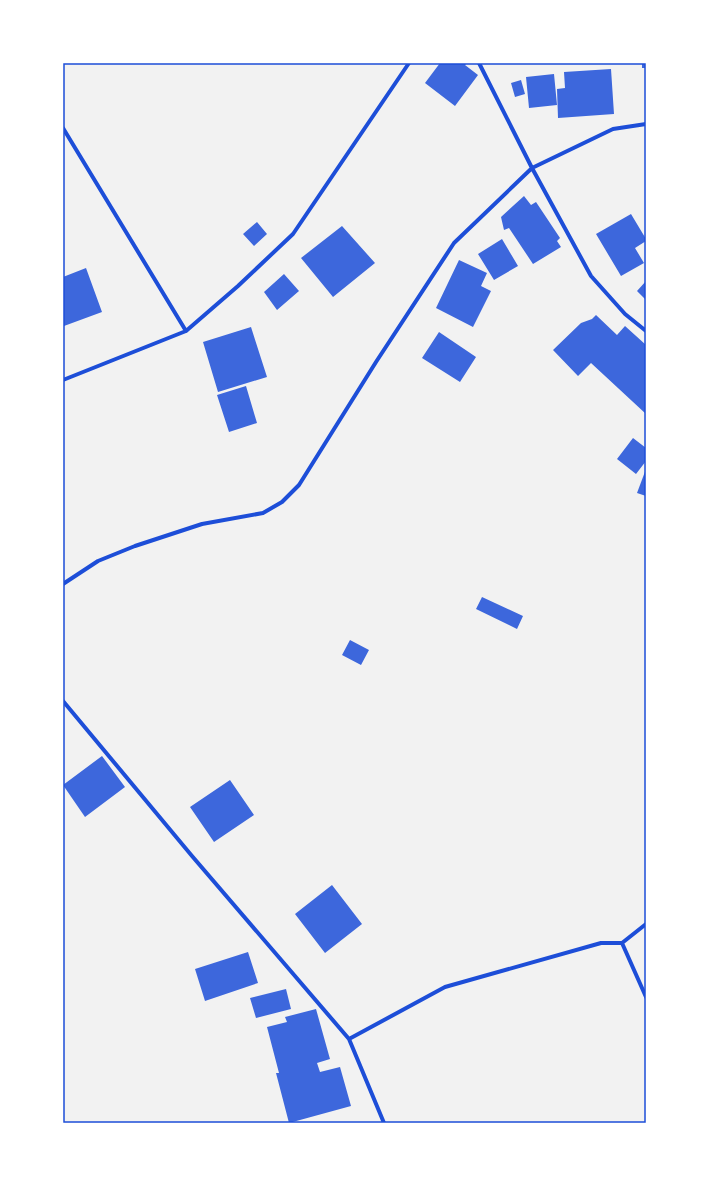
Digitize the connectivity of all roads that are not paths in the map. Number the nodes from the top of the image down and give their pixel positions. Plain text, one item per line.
1 (409, 63) edge
2 (479, 63) edge
3 (646, 124) edge
4 (63, 128) edge
5 (532, 168) junction
6 (186, 331) junction
7 (646, 331) edge
8 (63, 380) edge
9 (63, 584) edge
10 (63, 701) edge
11 (646, 924) edge
12 (622, 943) junction
13 (646, 997) edge
14 (349, 1039) junction
15 (384, 1123) edge

1 - 6 street
2 - 5 street
3 - 5 street
4 - 6 street
5 - 7 street
5 - 9 street
6 - 8 street
10 - 14 street
11 - 12 street
12 - 13 street
12 - 14 street
14 - 15 street

